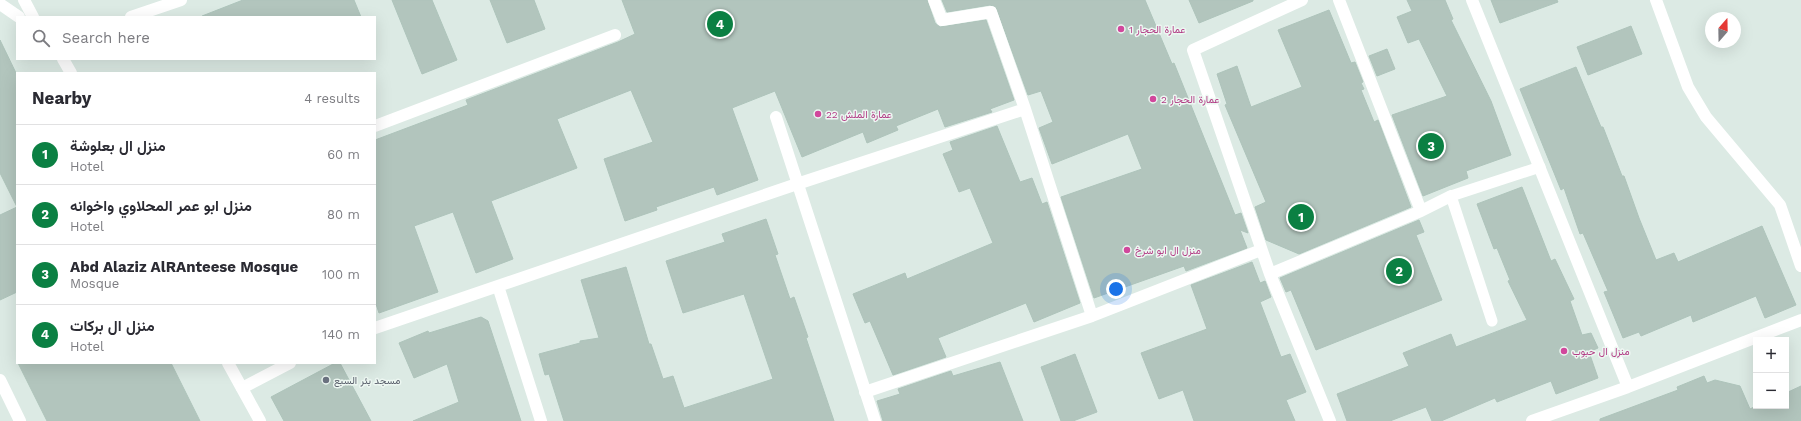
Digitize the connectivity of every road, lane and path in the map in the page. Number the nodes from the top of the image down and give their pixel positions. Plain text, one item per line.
1 (24, 0) edge
2 (181, 0) edge
3 (934, 0) edge
4 (1302, 0) edge
5 (1339, 0) edge
6 (1472, 0) edge
7 (1656, 0) edge
8 (0, 4) edge
9 (17, 16) edge
10 (32, 16) edge
11 (134, 16) edge
12 (615, 35) dead end
13 (64, 60) edge
14 (70, 72) edge
15 (1025, 109) junction
16 (776, 117) dead end
17 (376, 126) edge
18 (1540, 167) junction
19 (797, 184) junction
20 (1451, 196) junction
21 (1421, 211) junction
22 (1261, 250) junction
23 (1801, 266) edge
24 (1270, 274) junction
25 (498, 286) junction
26 (1092, 316) junction
27 (1801, 320) edge
28 (1492, 321) dead end
29 (376, 328) edge
30 (229, 364) edge
31 (288, 364) edge
32 (0, 380) edge
33 (1628, 387) junction
34 (242, 388) junction
35 (865, 392) junction
36 (17, 420) edge
37 (260, 421) edge
38 (541, 421) edge
39 (875, 421) edge
40 (1330, 421) edge
41 (1532, 421) edge

1 - 10 street
2 - 11 street
3 - 15 street
4 - 22 street
5 - 21 street
6 - 18 street
7 - 23 street
8 - 9 street
12 - 17 street
13 - 14 street
15 - 19 street
15 - 26 street
16 - 19 street
18 - 20 lane
18 - 33 street
19 - 25 street
19 - 35 street
20 - 21 street
20 - 28 lane
21 - 24 street
22 - 24 street
22 - 26 street
24 - 40 street
25 - 29 street
25 - 38 street
26 - 35 street
27 - 33 street
30 - 34 street
31 - 34 street
32 - 36 street
33 - 41 street
34 - 37 street
35 - 39 street

